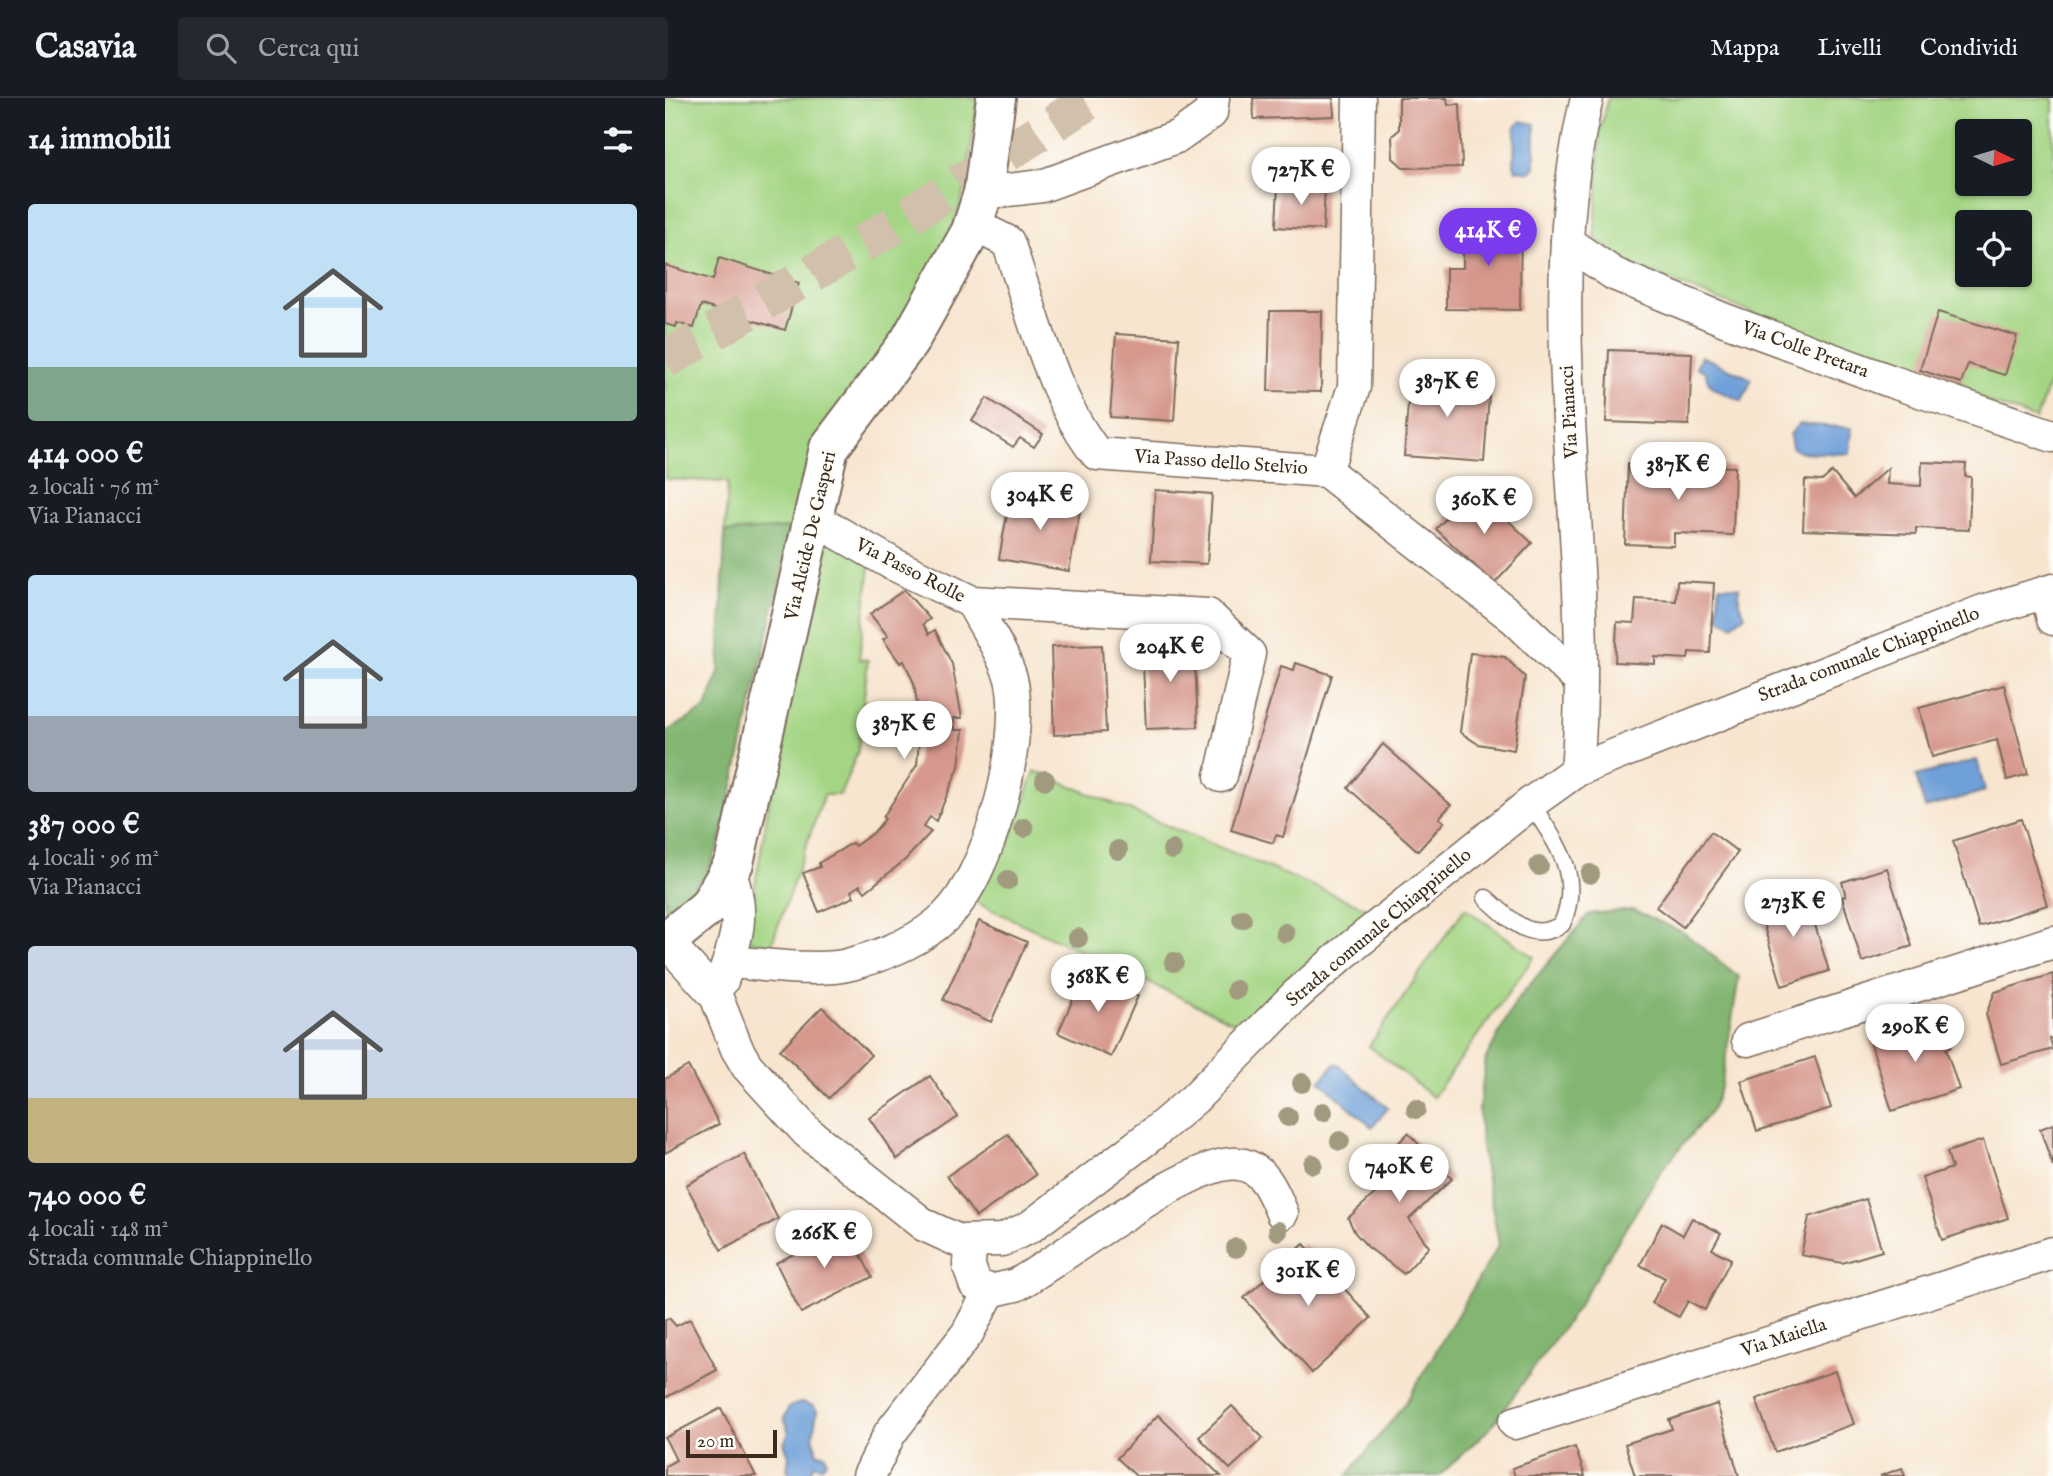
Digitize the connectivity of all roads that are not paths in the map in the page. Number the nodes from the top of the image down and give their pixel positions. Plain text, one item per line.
1 (996, 98) edge
2 (1213, 98) edge
3 (1359, 98) edge
4 (1587, 98) edge
5 (983, 193) junction
6 (971, 231) junction
7 (1567, 242) junction
8 (2053, 436) edge
9 (1326, 471) junction
10 (814, 519) junction
11 (2051, 600) edge
12 (972, 602) junction
13 (1581, 682) junction
14 (1577, 770) junction
15 (1221, 776) dead end
16 (1531, 803) junction
17 (730, 873) junction
18 (1486, 898) dead end
19 (666, 942) edge
20 (2053, 942) edge
21 (729, 962) junction
22 (716, 996) junction
23 (1748, 1040) dead end
24 (1282, 1213) dead end
25 (970, 1243) junction
26 (2053, 1253) edge
27 (990, 1291) junction
28 (1514, 1423) dead end
29 (869, 1476) edge

1 - 5 street, Via Alcide De Gasperi
2 - 5 street
3 - 9 street
4 - 7 street, Via Pianacci
5 - 6 street, Via Alcide De Gasperi
6 - 9 street, Via Passo dello Stelvio
6 - 10 street, Via Alcide De Gasperi
7 - 8 street, Via Colle Pretara
7 - 13 street, Via Pianacci
9 - 13 street, Via Passo dello Stelvio
10 - 12 street, Via Passo Rolle
10 - 17 street, Via Alcide De Gasperi
11 - 14 street, Strada comunale Chiappinello
12 - 15 street, Via Passo Rolle
12 - 21 street
13 - 14 street, Via Pianacci
14 - 16 street, Strada comunale Chiappinello
16 - 18 lane
16 - 25 street, Strada comunale Chiappinello
17 - 19 street, Via Alcide De Gasperi
17 - 21 street
19 - 22 street, Strada comunale Chiappinello
20 - 23 street
21 - 22 street
22 - 25 street, Strada comunale Chiappinello
24 - 27 street
25 - 27 street
26 - 28 street, Via Maiella
27 - 29 street

